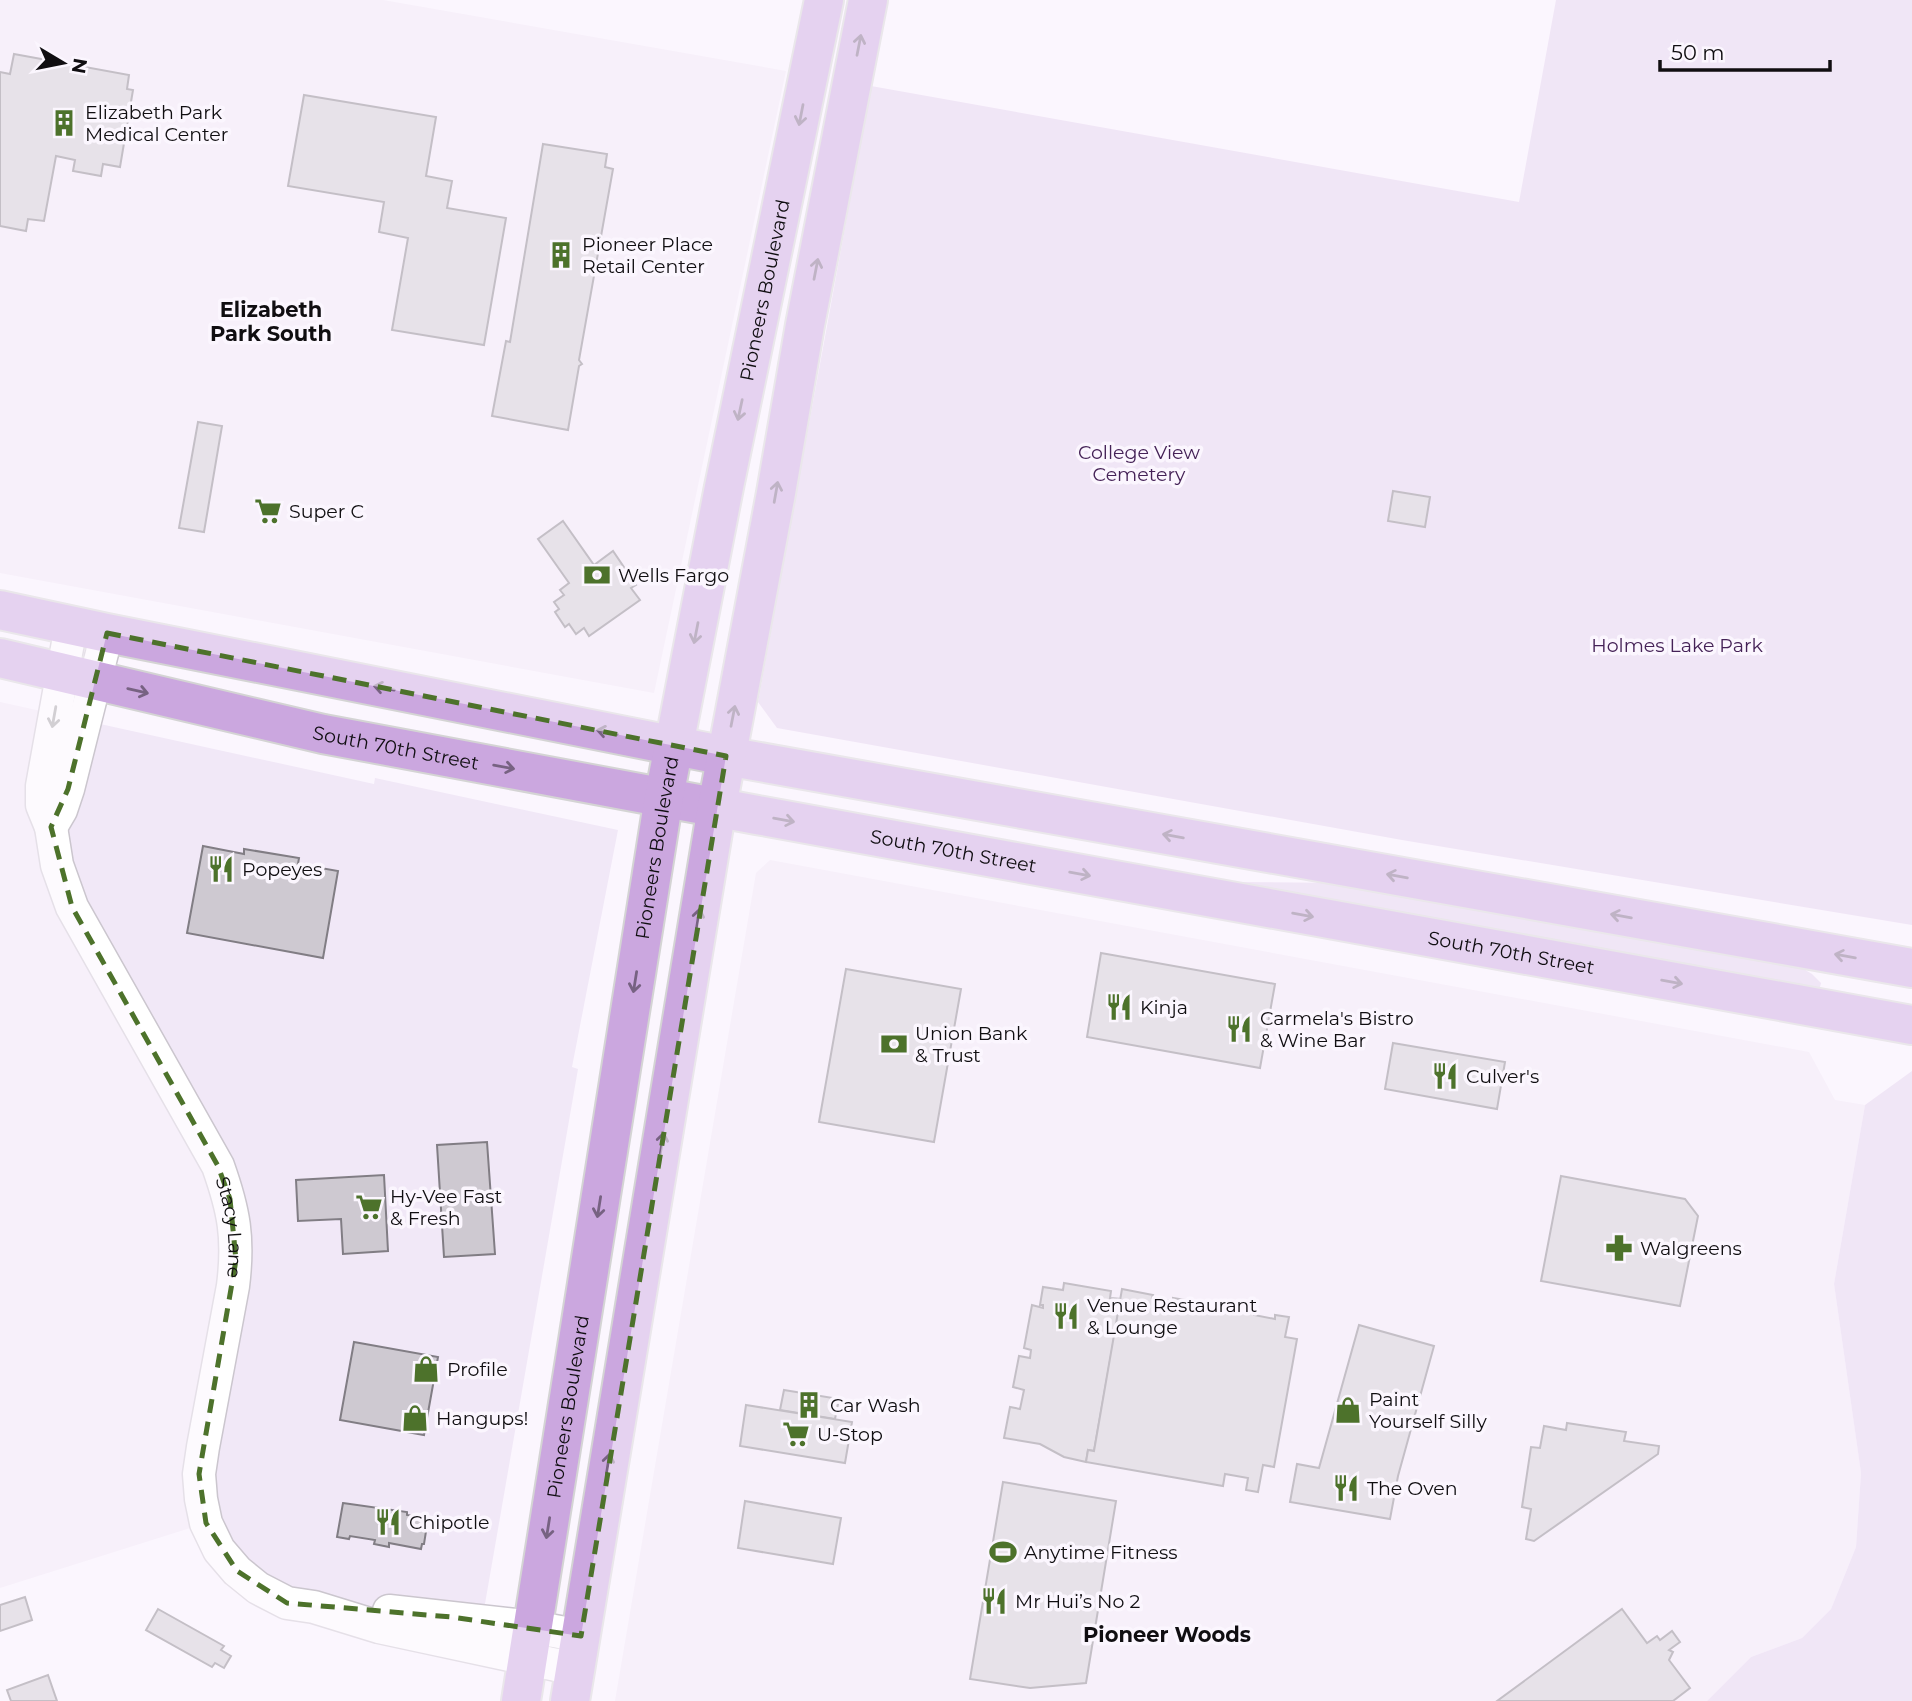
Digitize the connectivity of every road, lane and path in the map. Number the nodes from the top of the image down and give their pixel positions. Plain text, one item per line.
1 (824, 0) edge
2 (868, 0) edge
3 (0, 610) edge
4 (89, 630) junction
5 (0, 658) edge
6 (79, 677) junction
7 (674, 746) junction
8 (726, 756) junction
9 (664, 797) junction
10 (716, 807) junction
11 (1912, 968) edge
12 (1912, 1026) edge
13 (530, 1643) junction
14 (575, 1669) edge
15 (521, 1701) edge

1 -> 7 main road, Pioneers Boulevard
8 -> 2 main road
3 - 4 main road
4 - 6 street, Stacy Lane
7 -> 4 main road
5 - 6 main road, South 70th Street
6 -> 9 main road, South 70th Street
6 - 13 street, Stacy Lane
7 - 8 main road
7 - 9 main road, Pioneers Boulevard
8 - 10 main road
11 -> 8 main road
9 - 10 main road, South 70th Street
9 -> 13 main road, Pioneers Boulevard
10 -> 12 main road, South 70th Street
14 -> 10 main road
13 - 14 street, Stacy Lane
13 - 15 main road, Pioneers Boulevard

